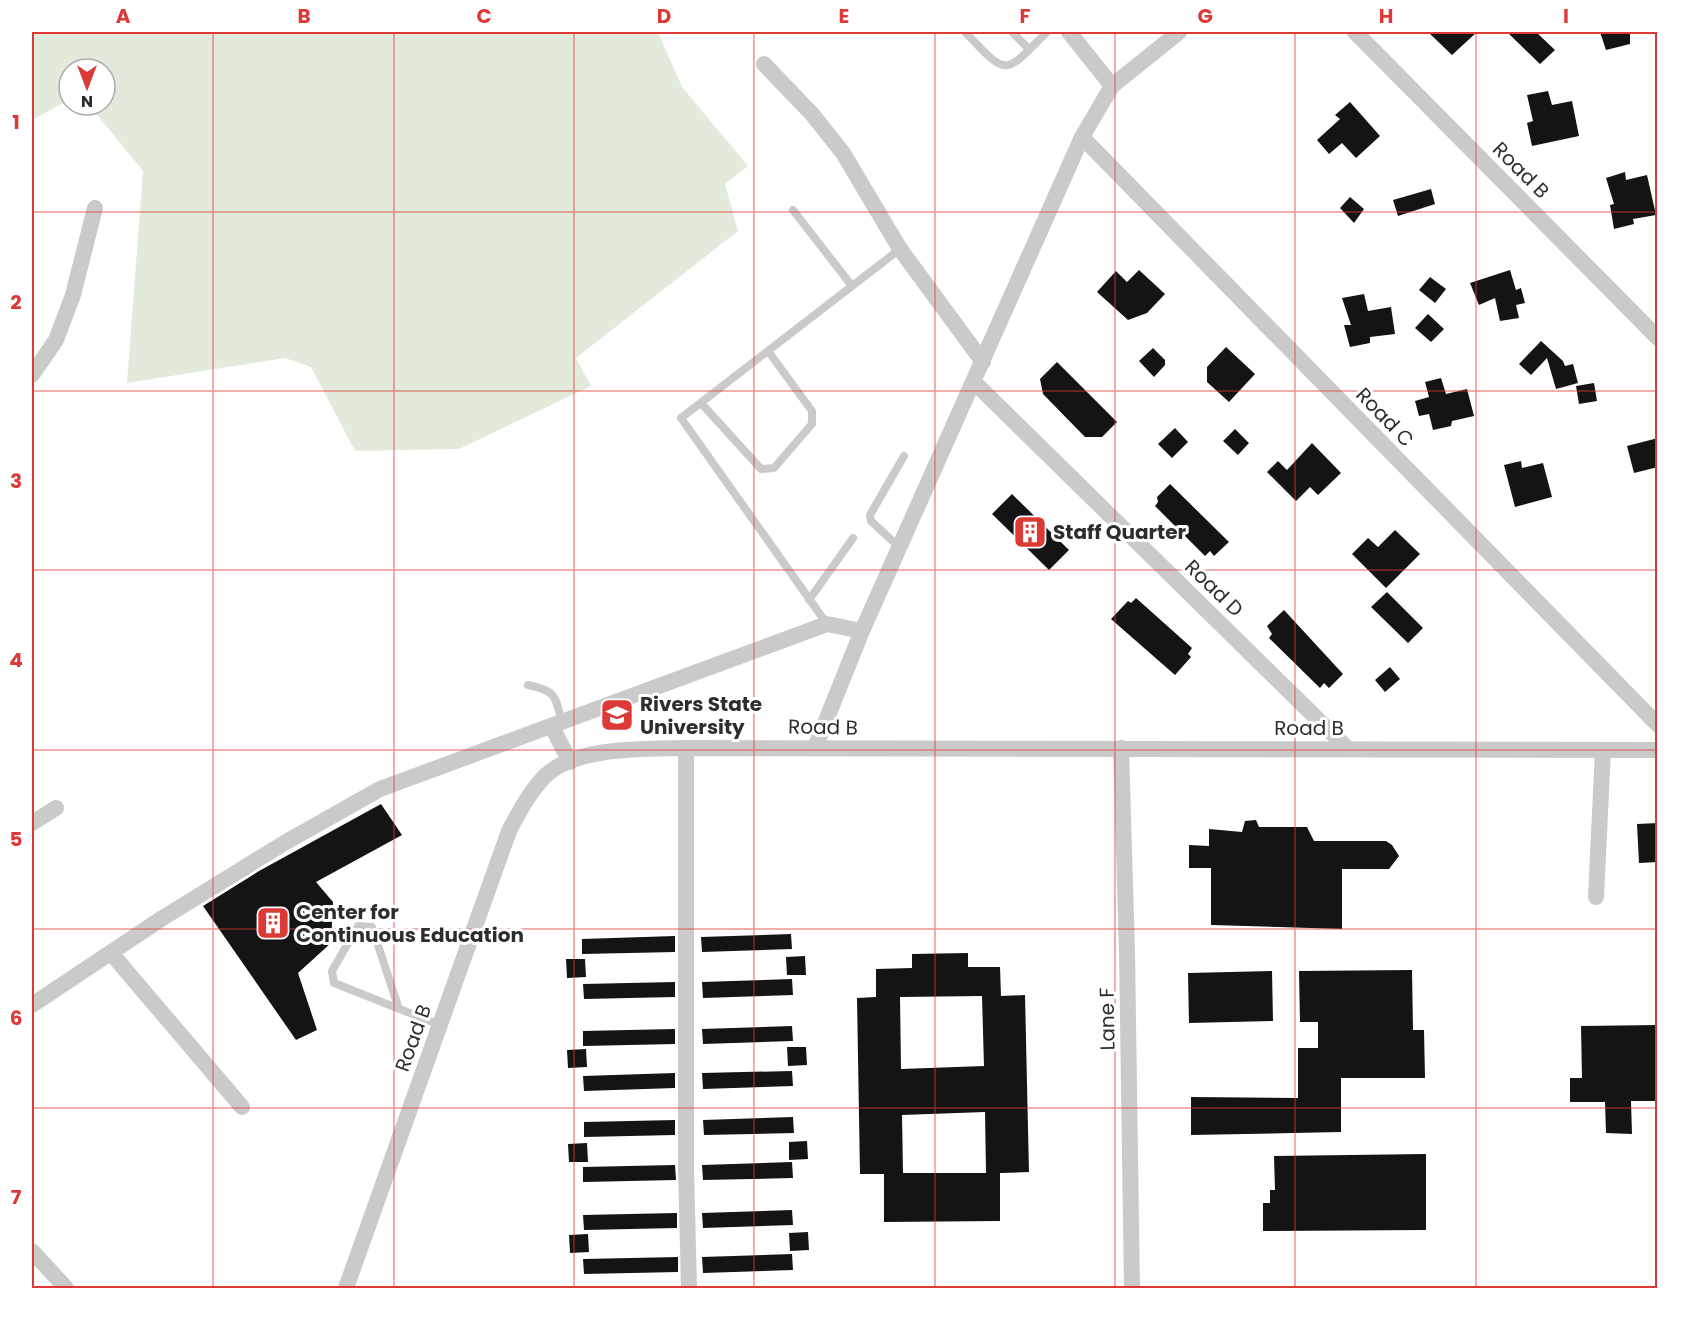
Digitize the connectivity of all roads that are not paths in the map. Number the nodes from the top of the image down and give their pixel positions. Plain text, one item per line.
1 (965, 32) edge
2 (1012, 32) edge
3 (1047, 32) edge
4 (1070, 32) edge
5 (1179, 32) edge
6 (1355, 32) edge
7 (1029, 49) junction
8 (764, 64) dead end
9 (1112, 86) junction
10 (1082, 138) junction
11 (95, 208) dead end
12 (793, 210) dead end
13 (900, 249) junction
14 (852, 286) junction
15 (1658, 338) edge
16 (768, 351) junction
17 (983, 362) junction
18 (32, 375) edge
19 (974, 382) junction
20 (701, 403) junction
21 (904, 456) dead end
22 (853, 538) dead end
23 (899, 547) junction
24 (809, 600) junction
25 (827, 624) junction
26 (862, 631) junction
27 (528, 685) dead end
28 (557, 725) junction
29 (1658, 725) edge
30 (686, 748) junction
31 (815, 748) junction
32 (1121, 748) junction
33 (1348, 749) junction
34 (1603, 750) junction
35 (1658, 750) edge
36 (570, 762) junction
37 (56, 808) dead end
38 (32, 823) edge
39 (1596, 897) dead end
40 (111, 953) junction
41 (32, 1005) edge
42 (399, 1009) junction
43 (440, 1025) junction
44 (242, 1107) dead end
45 (32, 1251) edge
46 (66, 1288) edge
47 (346, 1288) edge
48 (689, 1288) edge
49 (1132, 1288) edge

1 - 7 lane
2 - 7 lane
3 - 7 lane
4 - 9 street
5 - 9 street
6 - 15 street, Road B
8 - 13 street
9 - 10 street
10 - 17 street
10 - 29 street, Road C
11 - 18 street
12 - 14 lane
13 - 14 lane
13 - 17 street
14 - 16 lane
16 - 20 lane
16 - 20 lane
17 - 19 street
19 - 23 street
19 - 33 street, Road D
20 - 24 lane
21 - 23 lane
22 - 24 lane
23 - 26 street
24 - 25 lane
25 - 26 street
25 - 28 street
26 - 31 street
27 - 28 lane
28 - 36 street
28 - 40 street
30 - 31 street, Road B
30 - 36 street, Road B
30 - 48 street
31 - 32 street, Road B
32 - 33 street, Road B
32 - 49 street, Lane F
33 - 34 street, Road B
34 - 35 street, Road B
34 - 39 street
36 - 43 street, Road B
37 - 38 street
40 - 41 street
40 - 44 street
42 - 42 lane
42 - 43 lane
43 - 47 street, Road B
45 - 46 street

